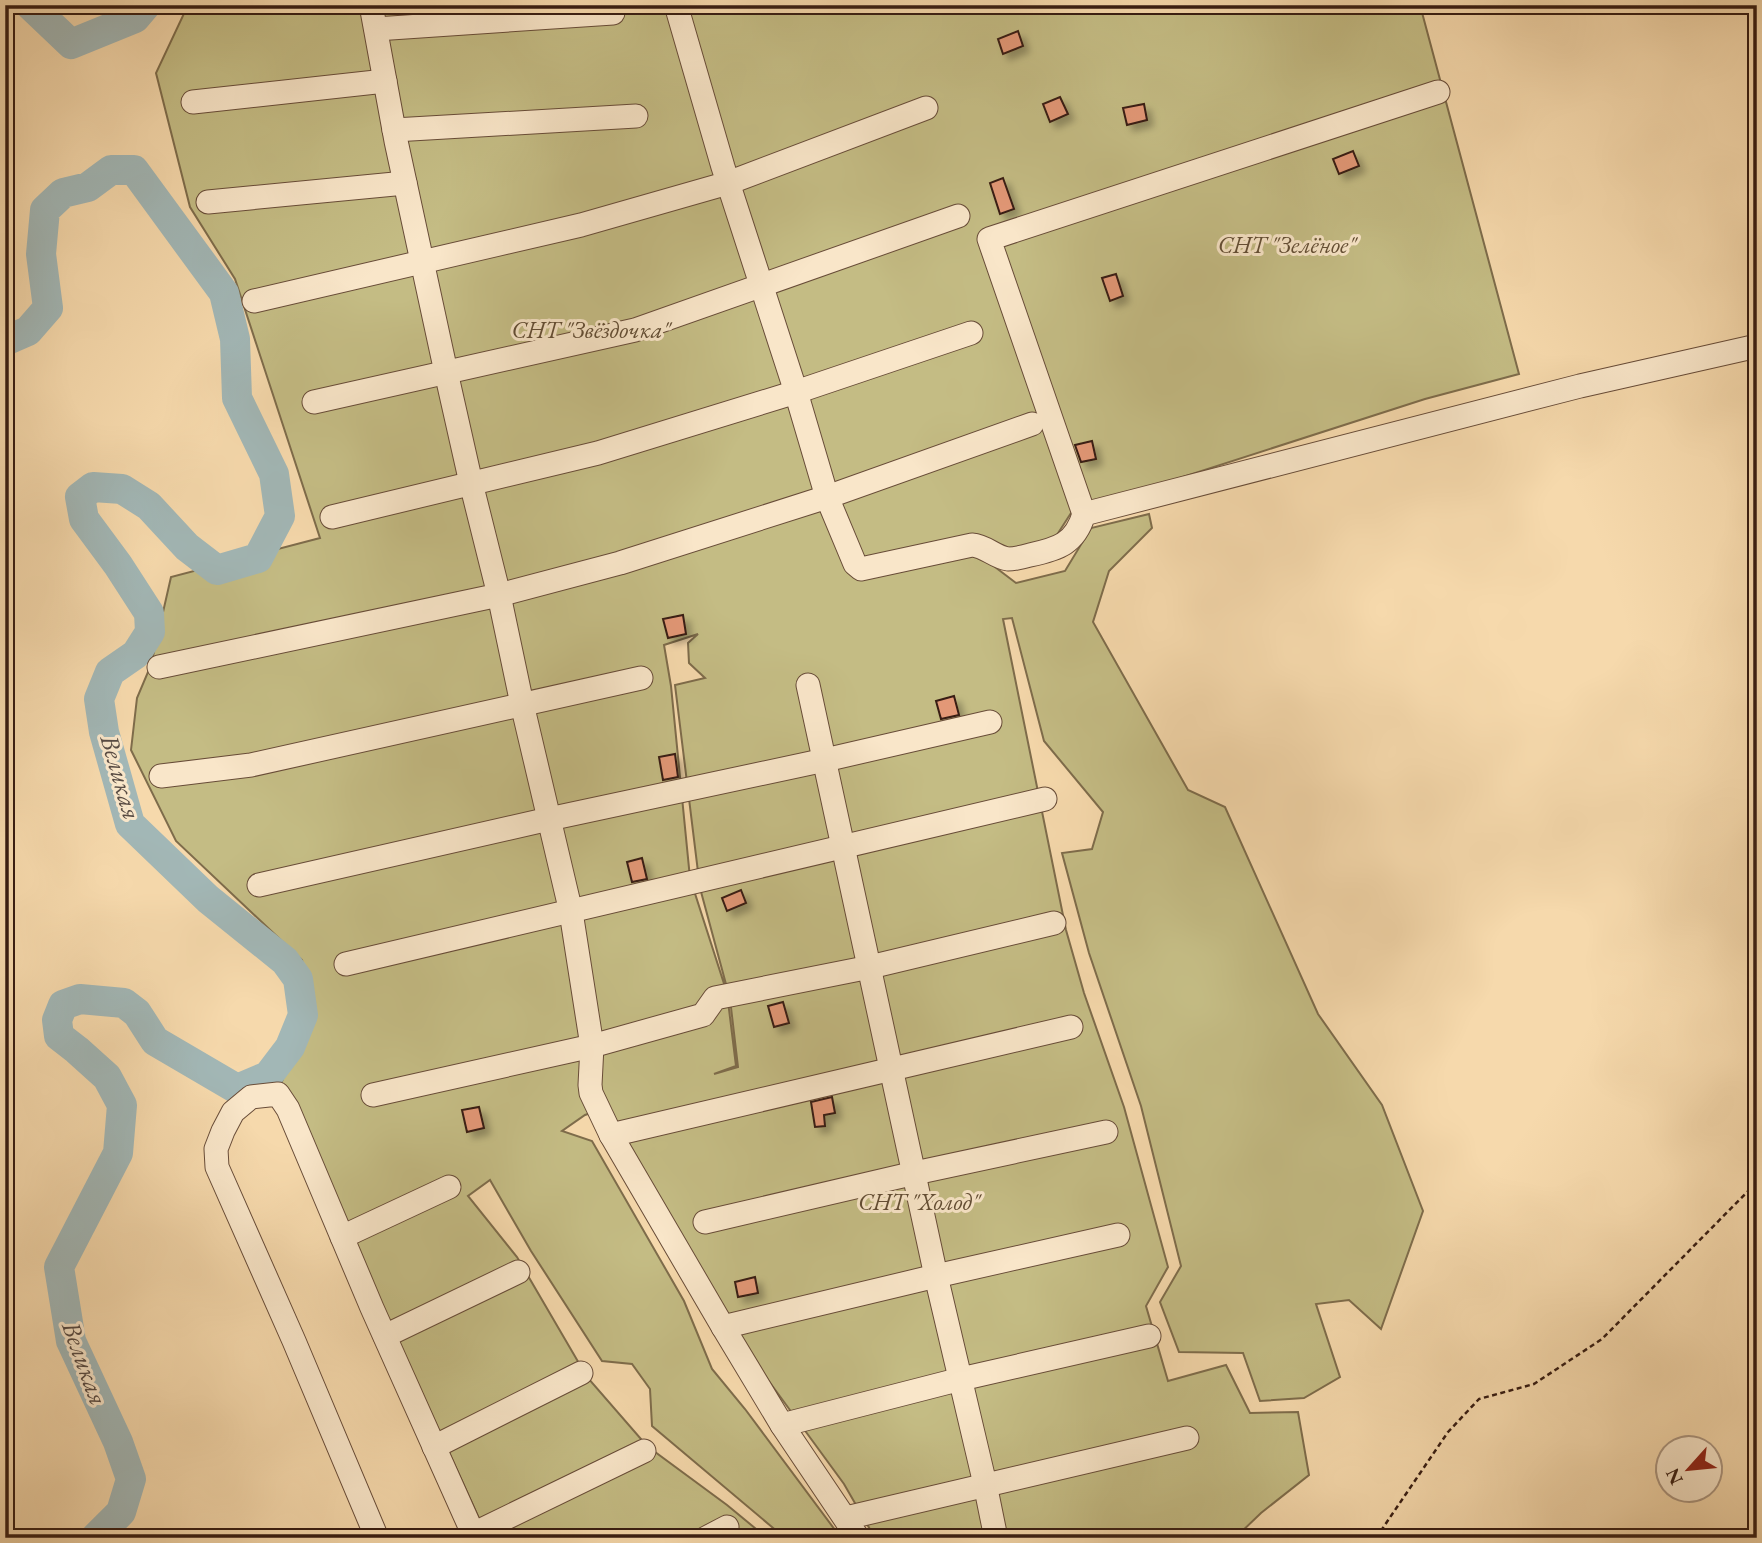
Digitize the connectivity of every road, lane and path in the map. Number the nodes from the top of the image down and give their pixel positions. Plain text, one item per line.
1 (371, 5) edge
2 (676, 5) edge
3 (613, 13) dead end
4 (376, 29) junction
5 (385, 81) junction
6 (1438, 92) dead end
7 (193, 102) dead end
8 (926, 108) dead end
9 (636, 116) dead end
10 (394, 130) junction
11 (405, 183) junction
12 (728, 183) junction
13 (208, 202) dead end
14 (958, 216) dead end
15 (422, 262) junction
16 (761, 285) junction
17 (254, 301) dead end
18 (971, 333) dead end
19 (1757, 346) edge
20 (446, 372) junction
21 (796, 392) junction
22 (314, 402) dead end
23 (1032, 424) dead end
24 (471, 483) junction
25 (827, 498) junction
26 (1084, 514) junction
27 (332, 517) dead end
28 (499, 595) junction
29 (159, 667) dead end
30 (640, 678) dead end
31 (808, 685) dead end
32 (522, 704) junction
33 (990, 722) dead end
34 (825, 760) junction
35 (161, 776) dead end
36 (1045, 799) dead end
37 (549, 819) junction
38 (844, 845) junction
39 (259, 884) dead end
40 (571, 912) junction
41 (1054, 923) dead end
42 (346, 964) dead end
43 (870, 967) junction
44 (1071, 1027) dead end
45 (592, 1046) junction
46 (892, 1070) junction
47 (373, 1095) dead end
48 (1106, 1132) dead end
49 (611, 1135) junction
50 (915, 1173) junction
51 (1757, 1182) edge
52 (449, 1187) dead end
53 (705, 1222) dead end
54 (1118, 1236) dead end
55 (342, 1237) junction
56 (518, 1272) dead end
57 (936, 1276) junction
58 (723, 1327) junction
59 (385, 1336) junction
60 (1149, 1336) dead end
61 (581, 1373) dead end
62 (961, 1378) junction
63 (782, 1425) junction
64 (1187, 1438) dead end
65 (433, 1447) junction
66 (644, 1451) dead end
67 (985, 1484) junction
68 (846, 1518) junction
69 (727, 1527) dead end
70 (474, 1536) edge
71 (377, 1538) edge
72 (706, 1538) edge
73 (858, 1538) edge
74 (996, 1538) edge
75 (1376, 1538) edge

1 - 4 street
2 - 12 street
3 - 4 street
4 - 5 street
5 - 7 street
5 - 10 street
6 - 26 street
8 - 12 street
9 - 10 street
10 - 11 street
11 - 13 street
11 - 15 street
12 - 15 street
12 - 16 street
14 - 16 street
15 - 17 street
15 - 20 street
16 - 20 street
16 - 21 street
18 - 21 street
19 - 26 street
20 - 22 street
20 - 24 street
21 - 24 street
21 - 25 street
23 - 25 street
24 - 27 street
24 - 28 street
25 - 26 street
25 - 28 street
28 - 29 street
28 - 32 street
30 - 32 street
31 - 34 street
32 - 35 street
32 - 37 street
33 - 34 street
34 - 37 street
34 - 38 street
36 - 38 street
37 - 39 street
37 - 40 street
38 - 40 street
38 - 43 street
40 - 42 street
40 - 45 street
41 - 43 street
43 - 45 street
43 - 46 street
44 - 46 street
45 - 47 street
45 - 49 street
46 - 49 street
46 - 50 street
48 - 50 street
49 - 58 street
50 - 53 street
50 - 57 street
51 - 75 path
52 - 55 street
54 - 57 street
55 - 59 street
55 - 71 street
56 - 59 street
57 - 58 street
57 - 62 street
58 - 63 street
59 - 65 street
60 - 62 street
61 - 65 street
62 - 63 street
62 - 67 street
63 - 68 street
64 - 67 street
65 - 70 street
66 - 70 street
67 - 68 street
67 - 74 street
68 - 73 street
69 - 72 street

